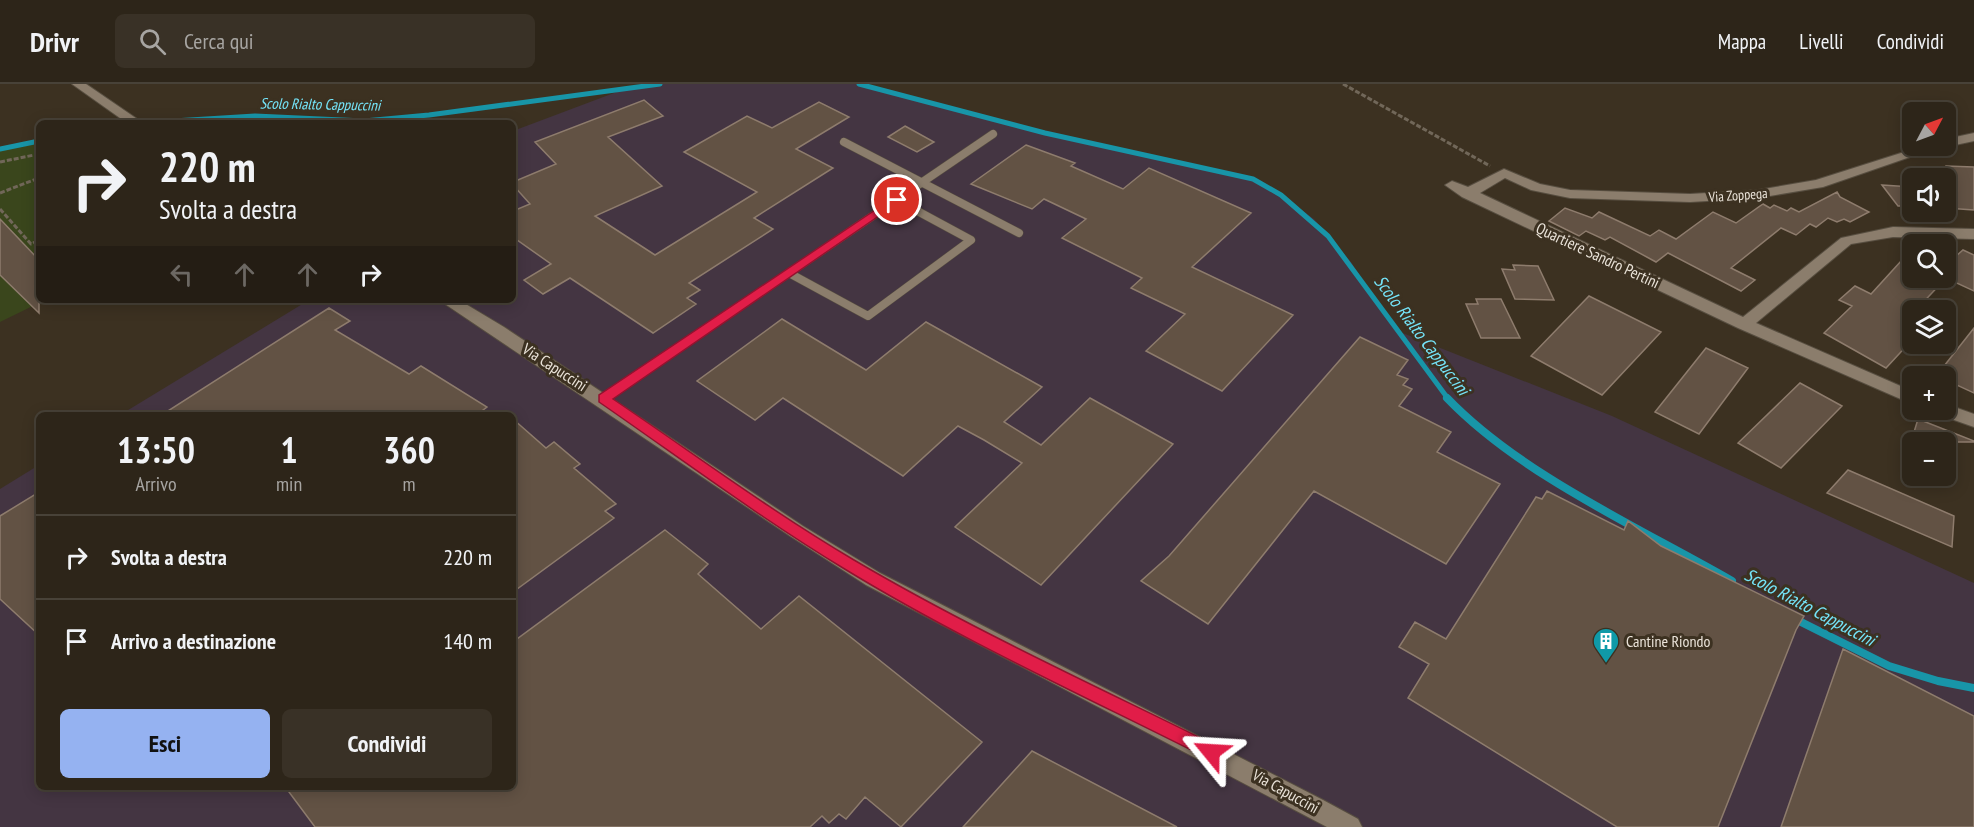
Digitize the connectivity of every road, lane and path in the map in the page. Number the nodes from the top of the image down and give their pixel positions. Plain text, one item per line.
1 (78, 84) edge
2 (1343, 84) edge
3 (132, 120) edge
4 (993, 134) dead end
5 (1974, 137) edge
6 (1956, 141) edge
7 (844, 142) dead end
8 (36, 155) edge
9 (1904, 156) edge
10 (0, 162) edge
11 (1504, 173) junction
12 (36, 179) edge
13 (923, 182) junction
14 (1452, 185) dead end
15 (0, 193) edge
16 (1467, 194) junction
17 (897, 200) junction
18 (0, 209) edge
19 (1019, 233) dead end
20 (1974, 234) edge
21 (36, 242) edge
22 (789, 273) junction
23 (452, 303) edge
24 (1744, 324) junction
25 (1902, 394) edge
26 (604, 399) junction
27 (1956, 415) edge
28 (1974, 421) edge
29 (1345, 825) edge

1 - 3 street
2 - 11 path
4 - 13 lane
5 - 6 street
7 - 13 lane
8 - 10 path
9 - 11 street, Via Zoppega
11 - 16 street
12 - 15 path
13 - 17 lane
13 - 19 lane
14 - 16 street, Quartiere Sandro Pertini
16 - 24 street, Quartiere Sandro Pertini
17 - 22 lane
17 - 22 lane
18 - 21 path
20 - 24 street
22 - 26 lane
23 - 26 street, Via Capuccini
24 - 25 street, Quartiere Sandro Pertini
26 - 29 street, Via Capuccini
27 - 28 street

